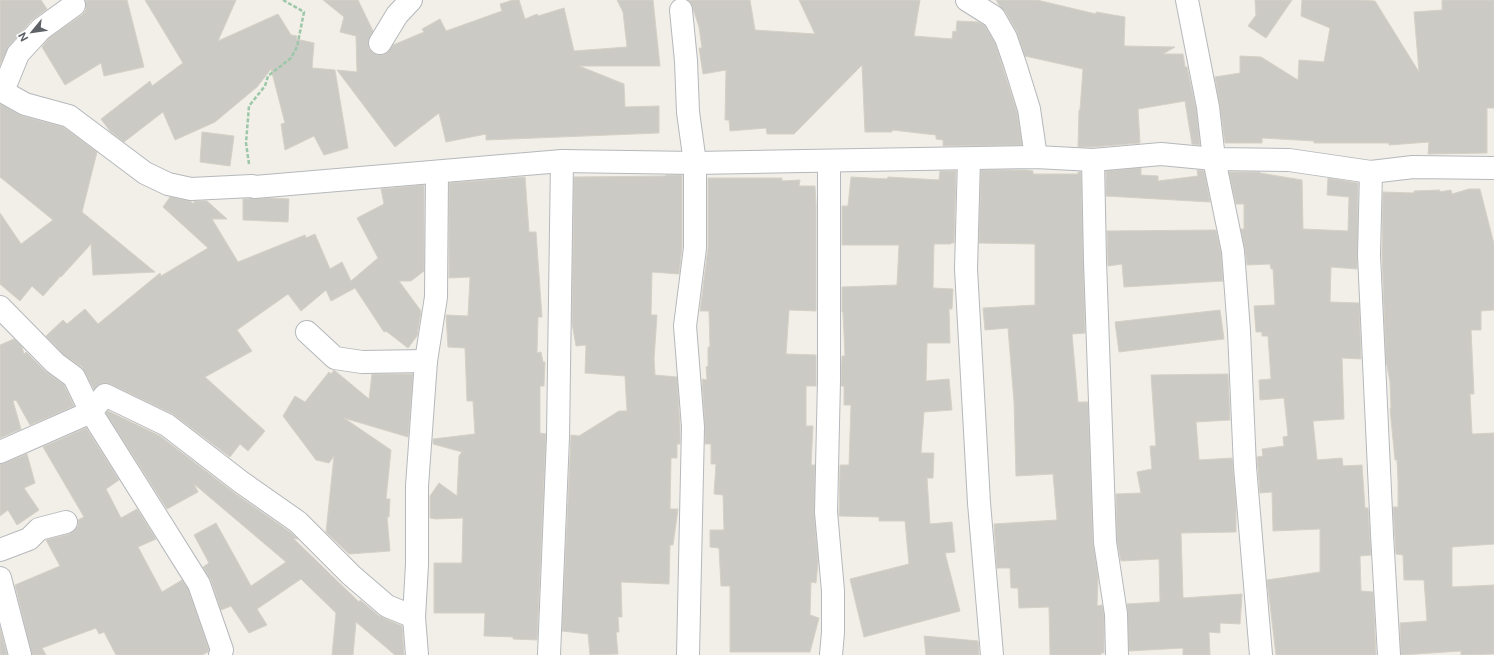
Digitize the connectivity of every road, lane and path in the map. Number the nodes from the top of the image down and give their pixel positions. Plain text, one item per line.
1 (283, 0) edge
2 (411, 0) edge
3 (967, 0) edge
4 (1187, 0) edge
5 (74, 5) dead end
6 (681, 10) dead end
7 (380, 43) dead end
8 (1, 90) edge
9 (1036, 156) junction
10 (969, 159) junction
11 (1214, 159) junction
12 (1093, 160) junction
13 (562, 161) junction
14 (829, 161) junction
15 (695, 163) junction
16 (1494, 168) edge
17 (437, 172) junction
18 (1371, 172) junction
19 (252, 186) junction
20 (0, 307) edge
21 (307, 332) dead end
22 (426, 361) junction
23 (91, 412) junction
24 (0, 452) edge
25 (66, 522) dead end
26 (0, 550) edge
27 (0, 578) edge
28 (414, 617) junction
29 (20, 655) edge
30 (220, 655) edge
31 (417, 655) edge
32 (550, 655) edge
33 (688, 655) edge
34 (832, 655) edge
35 (992, 655) edge
36 (1117, 655) edge
37 (1261, 655) edge
38 (1389, 655) edge

1 - 19 path
2 - 7 street
3 - 9 street
4 - 11 street
5 - 8 street
6 - 15 street
8 - 19 street
9 - 10 street
9 - 12 street
10 - 14 street
10 - 35 street
11 - 12 street
11 - 18 street
11 - 37 street
12 - 36 street
13 - 15 street
13 - 17 street
13 - 32 street
14 - 15 street
14 - 34 street
15 - 33 street
16 - 18 street
17 - 19 street
17 - 22 street
18 - 38 street
20 - 23 street
21 - 22 street
22 - 28 street
23 - 24 street
23 - 28 street
23 - 30 street
25 - 26 street
27 - 29 street
28 - 31 street

